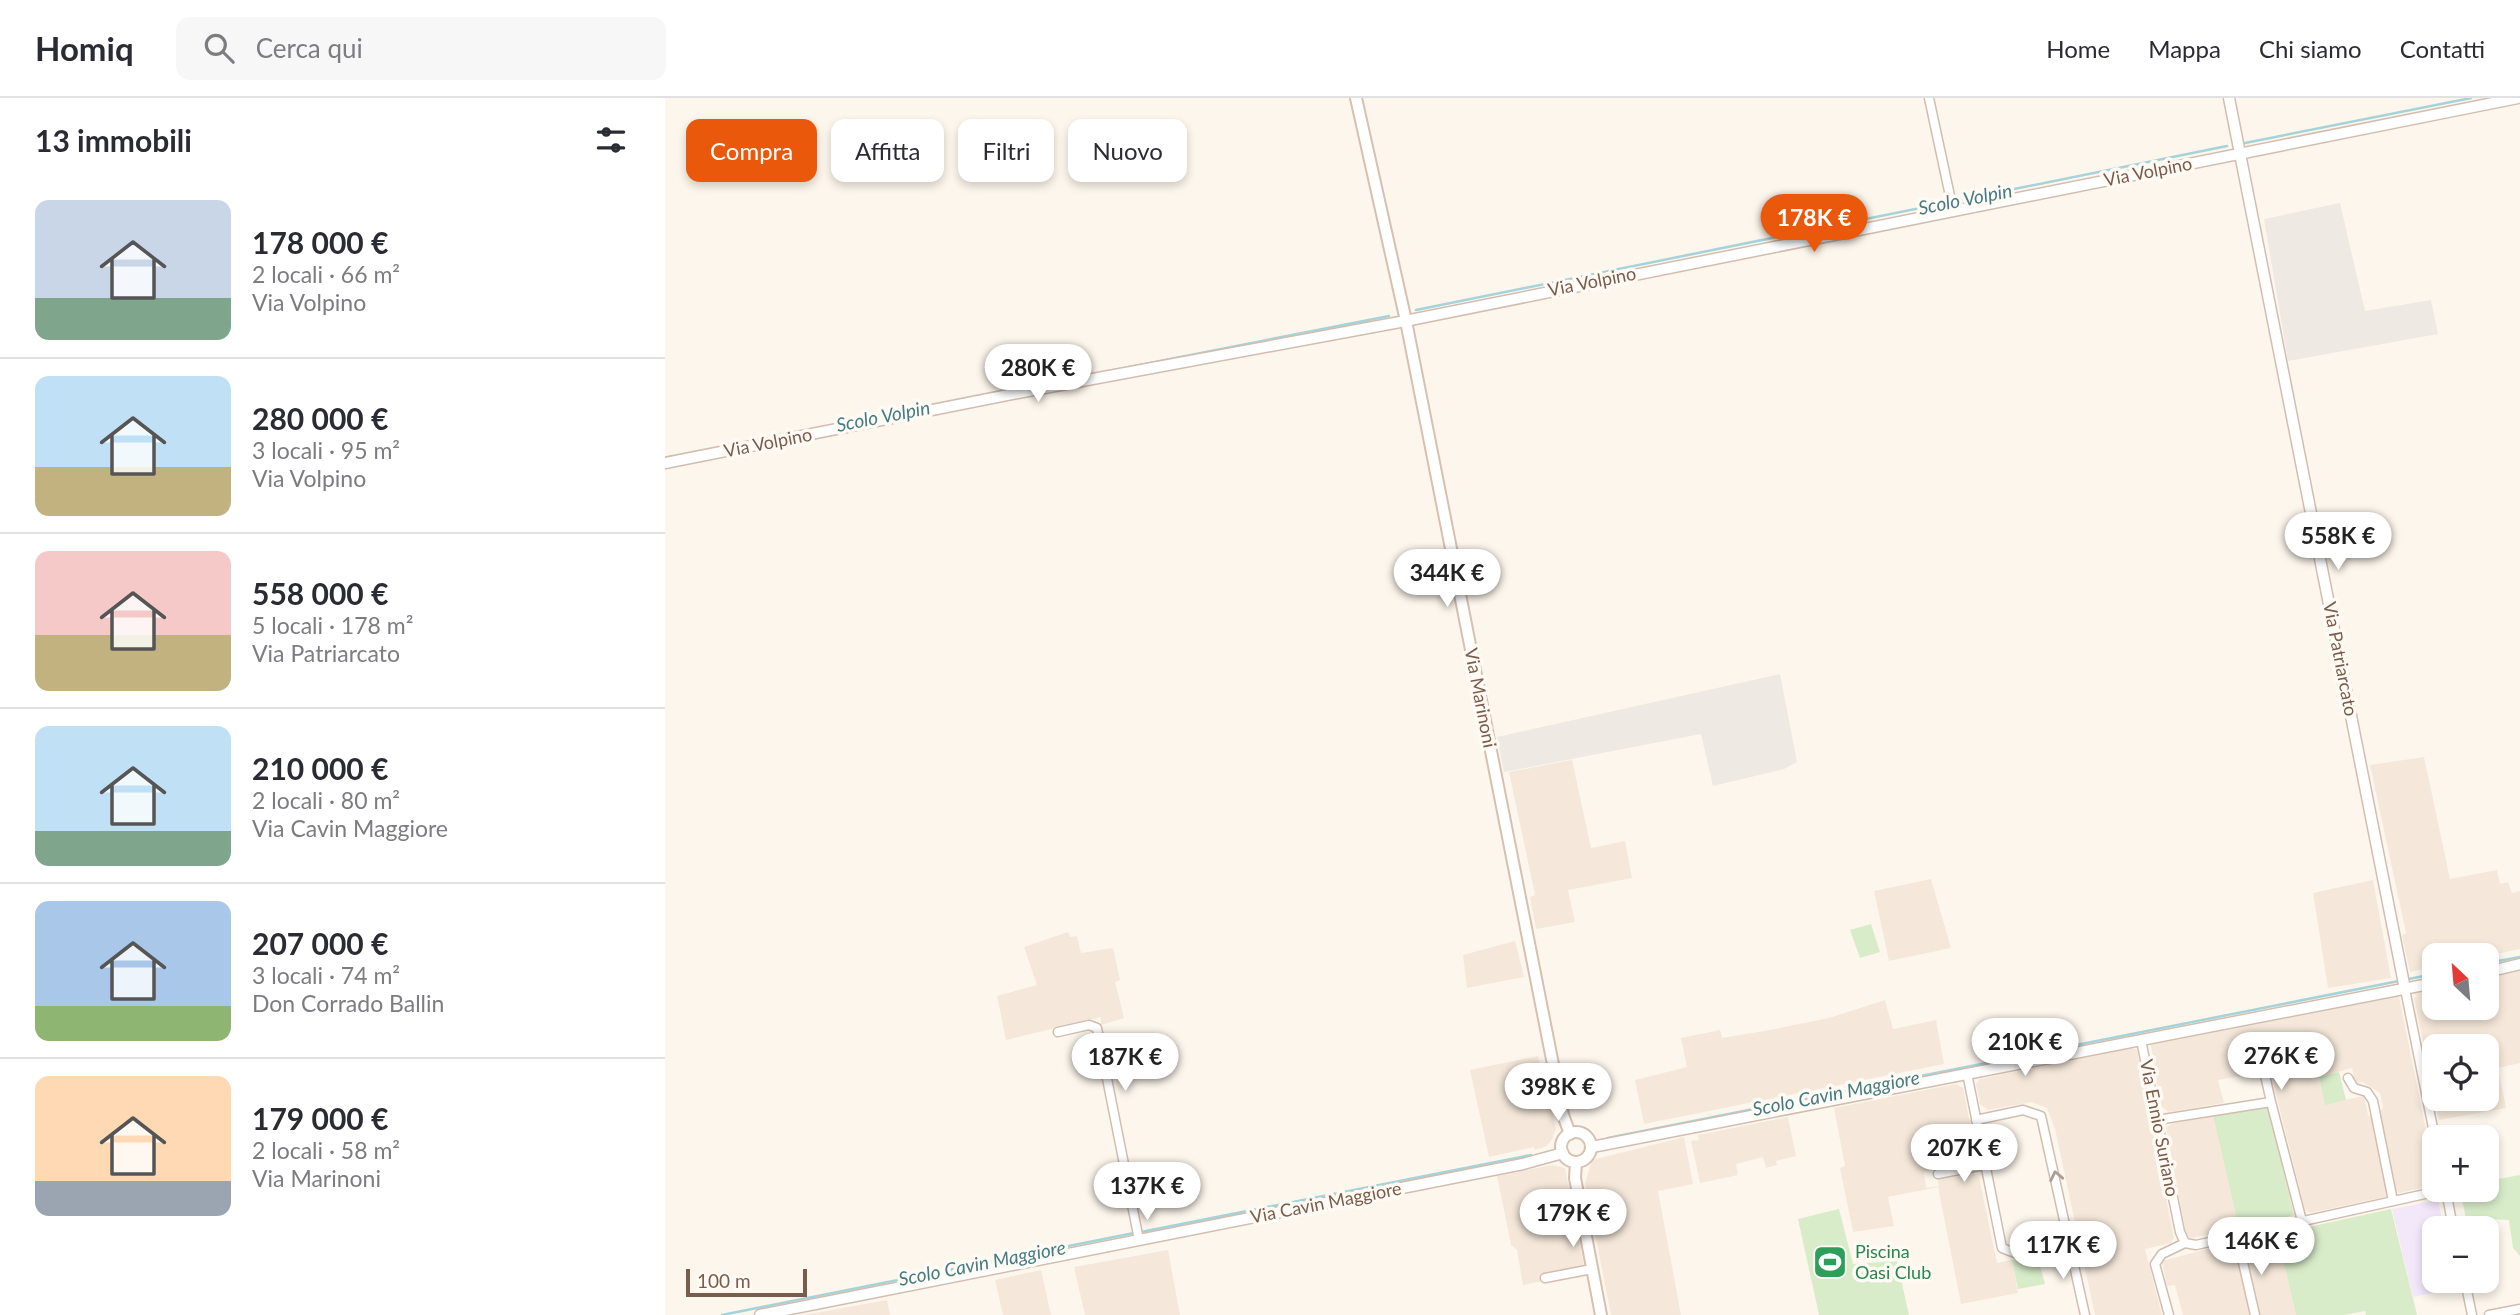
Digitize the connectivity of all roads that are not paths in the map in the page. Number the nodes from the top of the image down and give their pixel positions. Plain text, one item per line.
1 (1356, 98) edge
2 (1929, 98) edge
3 (2229, 98) edge
4 (2518, 98) edge
5 (2240, 151) junction
6 (1952, 205) junction
7 (1406, 321) junction
8 (665, 463) edge
9 (2520, 964) edge
10 (2499, 969) edge
11 (2404, 983) junction
12 (2422, 983) edge
13 (1058, 1032) dead end
14 (2141, 1040) junction
15 (2249, 1066) dead end
16 (1967, 1073) junction
17 (2347, 1078) dead end
18 (2271, 1101) junction
19 (1976, 1120) junction
20 (2157, 1120) junction
21 (2432, 1125) edge
22 (1570, 1134) junction
23 (1592, 1147) junction
24 (1563, 1153) junction
25 (1576, 1162) junction
26 (1984, 1165) junction
27 (1938, 1174) dead end
28 (2422, 1195) edge
29 (2393, 1201) junction
30 (2302, 1221) junction
31 (1138, 1234) junction
32 (2070, 1242) junction
33 (2185, 1243) junction
34 (2239, 1245) dead end
35 (1593, 1269) junction
36 (1545, 1278) dead end
37 (2467, 1293) edge
38 (2520, 1309) edge
39 (760, 1315) edge
40 (1601, 1315) edge
41 (2085, 1315) edge
42 (2169, 1315) edge
43 (2255, 1315) edge
44 (2472, 1315) edge
45 (2490, 1315) edge

1 - 7 main road, Via Marinoni
2 - 6 street
3 - 5 street, Via Patriarcato
4 - 5 street, Via Volpino
5 - 6 street, Via Volpino
5 - 11 street, Via Patriarcato
6 - 7 street, Via Volpino
7 - 8 street, Via Volpino
7 - 22 main road, Via Marinoni
9 - 10 street
11 - 12 street
11 - 14 street
11 - 21 street, Via Patriarcato
13 - 31 street
14 - 16 street
14 - 20 street, Via Ennio Suriano
15 - 18 street
16 - 19 street
16 - 23 street
17 - 29 street
18 - 20 street
18 - 30 street
19 - 26 street
32 -> 19 street
20 - 33 street, Via Ennio Suriano
22 - 23 main road
22 - 24 main road
23 - 25 main road
24 - 25 main road
24 - 31 street, Via Cavin Maggiore
25 - 35 main road
26 - 27 street
26 - 32 street
28 - 29 street
29 - 30 street
30 - 33 street
31 - 39 street, Via Cavin Maggiore
32 - 41 street
33 - 42 street
34 - 43 street
35 - 36 street
35 - 40 main road
37 - 44 street
38 - 45 street

